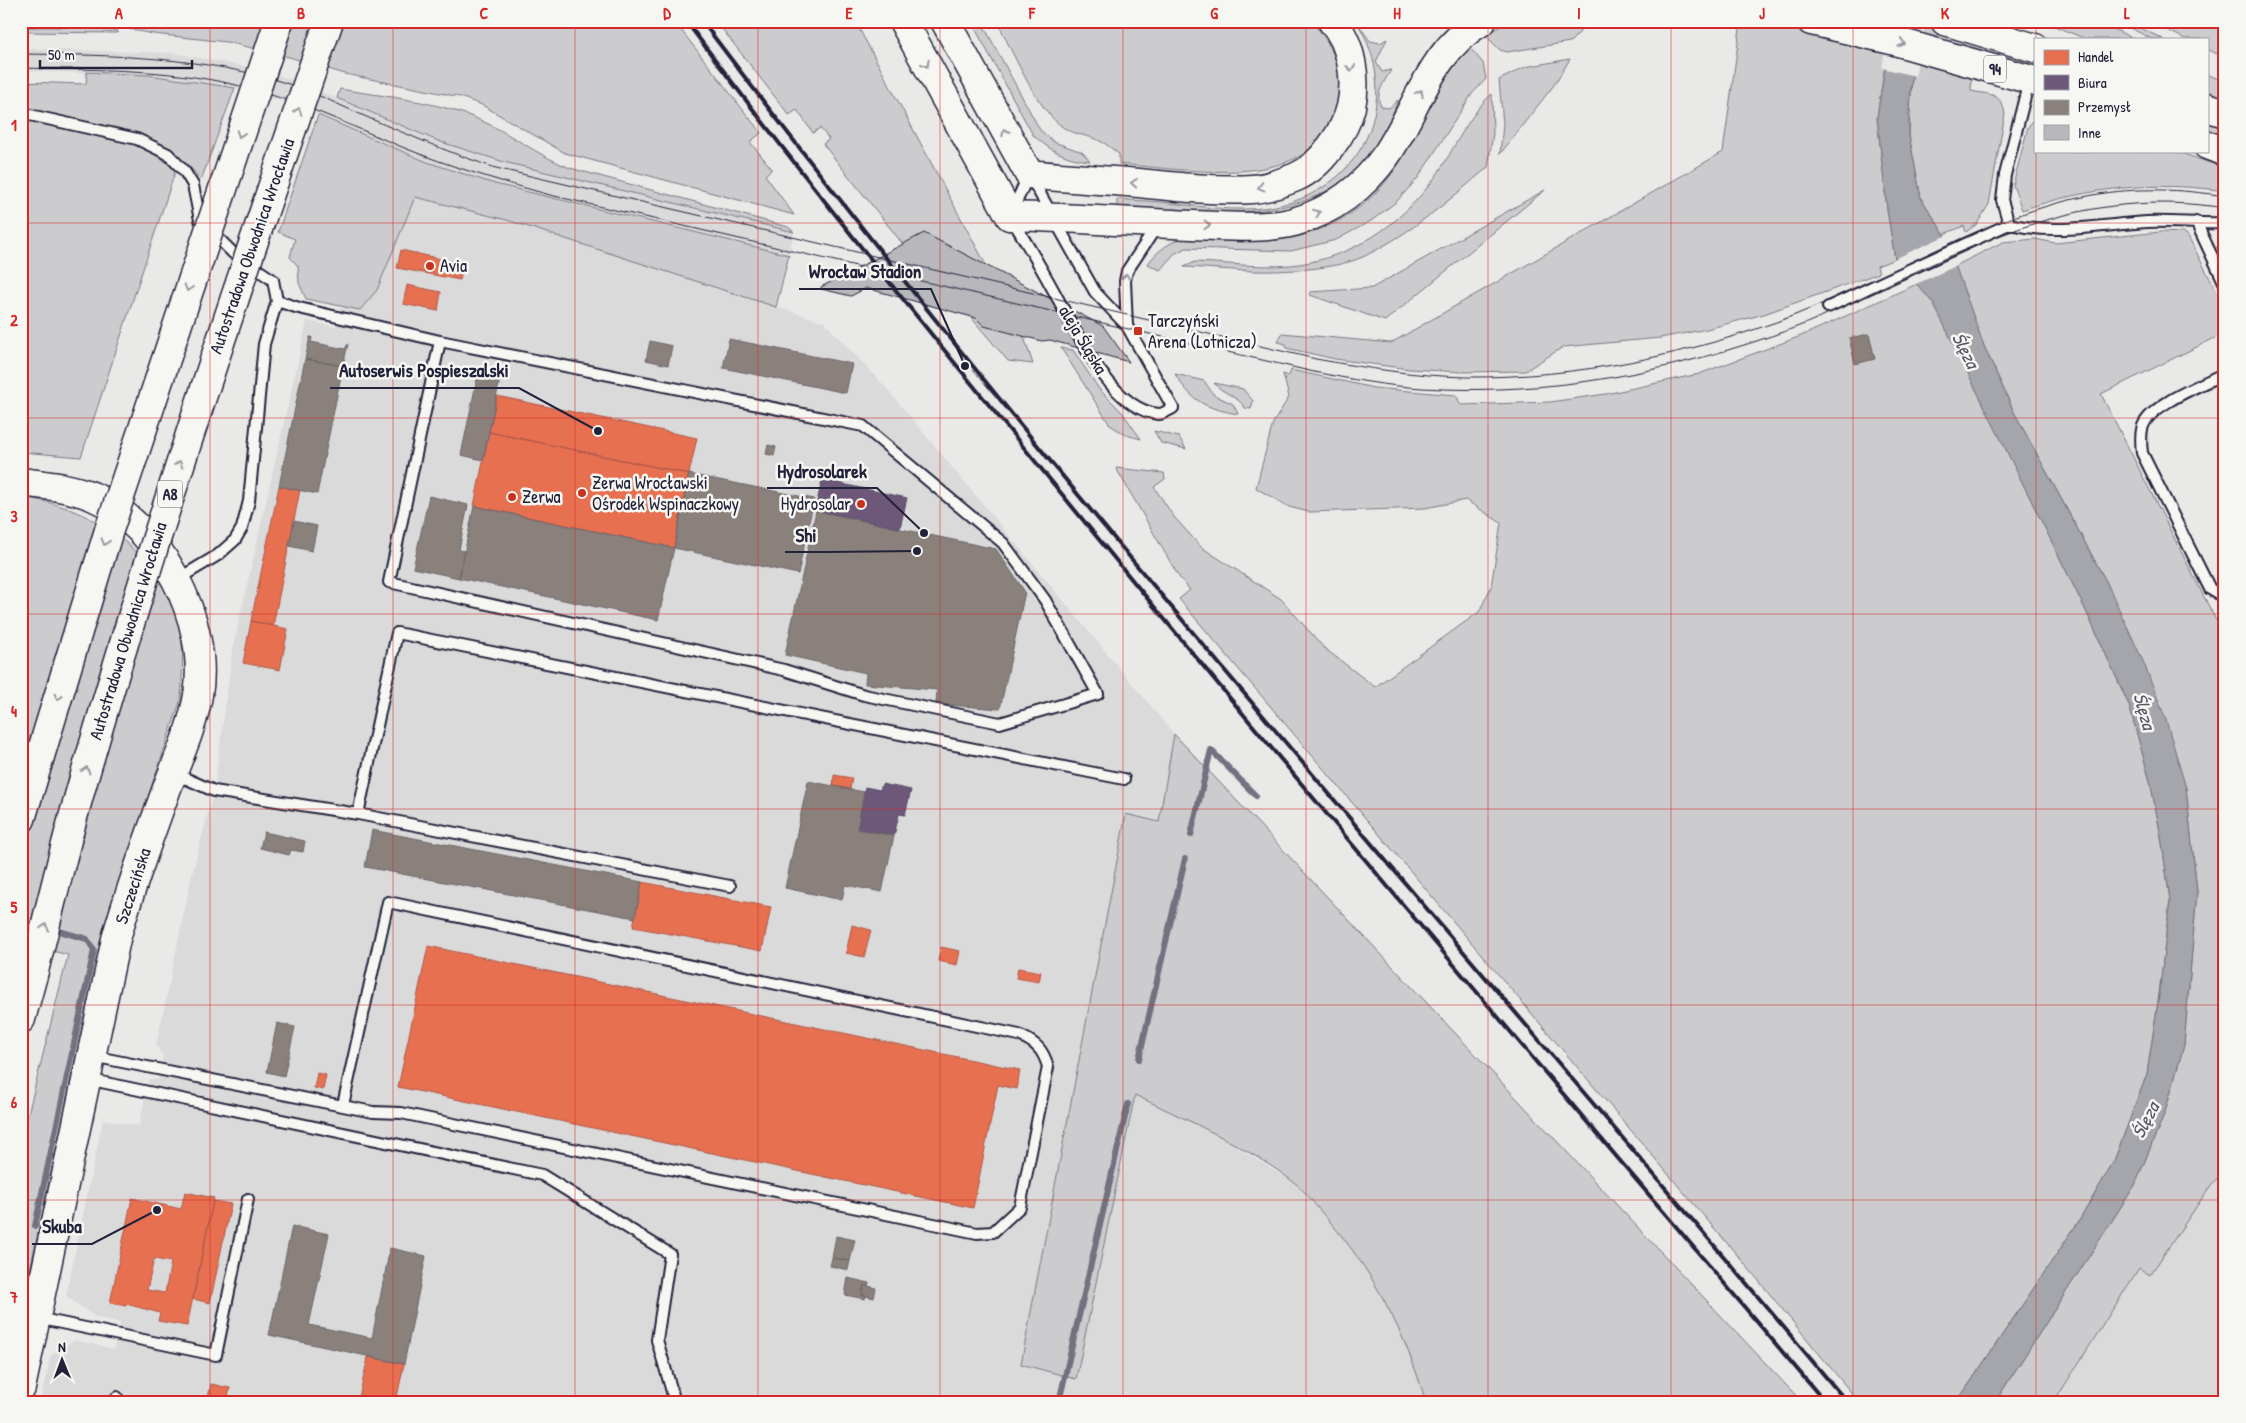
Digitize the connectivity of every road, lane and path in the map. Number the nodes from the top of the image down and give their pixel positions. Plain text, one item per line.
1 (279, 21) edge
2 (329, 21) edge
3 (903, 21) edge
4 (945, 21) edge
5 (1332, 21) edge
6 (1482, 21) edge
7 (1811, 21) edge
8 (1953, 23) edge
9 (2034, 48) edge
10 (2032, 80) edge
11 (2208, 107) edge
12 (21, 113) edge
13 (2225, 113) edge
14 (2208, 145) edge
15 (2225, 152) edge
16 (1029, 174) junction
17 (1010, 216) junction
18 (1053, 217) junction
19 (2196, 222) junction
20 (2225, 223) edge
21 (1159, 224) junction
22 (2009, 224) junction
23 (2225, 284) edge
24 (277, 301) junction
25 (1828, 307) dead end
26 (1127, 326) junction
27 (440, 341) junction
28 (2225, 373) edge
29 (21, 482) edge
30 (177, 579) junction
31 (2225, 598) edge
32 (172, 775) junction
33 (1124, 779) dead end
34 (358, 814) junction
35 (21, 819) edge
36 (730, 886) dead end
37 (21, 1019) edge
38 (88, 1067) junction
39 (343, 1105) junction
40 (248, 1199) dead end
41 (36, 1318) junction
42 (21, 1388) edge
43 (675, 1402) edge

1 -> 35 main road, bridge
37 -> 2 main road, Autostradowa Obwodnica Wrocławia / A8, bridge
3 -> 17 main road, aleja Śląska
16 -> 4 main road, aleja Śląska
5 -> 16 main road
21 -> 6 main road
7 -> 10 main road, 94
8 - 9 main road, 94
10 - 22 lane
11 - 13 main road
12 - 24 lane
14 - 15 main road
16 - 17 lane
16 - 18 lane, aleja Śląska
17 - 18 main road
17 - 26 lane, aleja Śląska
18 - 21 main road
18 - 26 lane, aleja Śląska
19 - 20 lane
19 - 22 lane
19 - 23 lane
26 -> 21 lane
22 - 25 lane
24 - 27 lane
24 - 30 lane
27 - 27 lane
28 - 31 lane
29 - 30 main road, Szczecińska
30 - 32 main road, Szczecińska
32 - 34 lane
32 - 38 main road, Szczecińska
33 - 34 lane
34 - 36 lane
38 - 39 lane
38 - 41 main road, Szczecińska
38 - 43 lane
39 - 39 lane
40 - 41 lane
41 - 42 main road, Szczecińska

